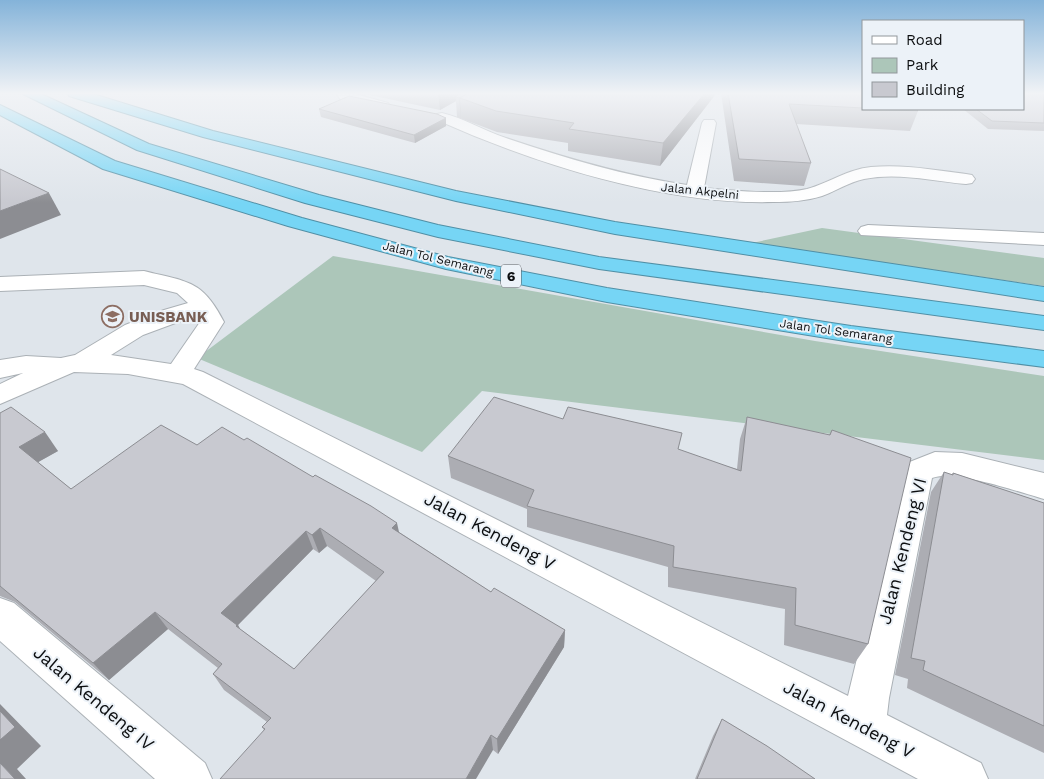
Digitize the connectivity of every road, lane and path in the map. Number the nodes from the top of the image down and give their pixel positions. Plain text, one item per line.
1 (40, 129) edge
2 (104, 129) edge
3 (192, 129) edge
4 (474, 129) edge
5 (708, 129) edge
6 (966, 179) dead end
7 (694, 193) junction
8 (868, 231) dead end
9 (1044, 239) edge
10 (0, 284) edge
11 (1044, 294) edge
12 (204, 306) junction
13 (1044, 323) edge
14 (1044, 359) edge
15 (74, 363) junction
16 (0, 369) edge
17 (178, 373) junction
18 (0, 395) edge
19 (1044, 486) edge
20 (0, 616) edge
21 (864, 727) junction
22 (189, 779) edge
23 (965, 779) edge

1 - 14 highway, Jalan Tol Semarang / 6
2 - 13 highway, Jalan Tol Semarang / 6
3 - 11 highway
4 - 7 street, Jalan Akpelni
5 - 7 street
6 - 7 street, Jalan Akpelni
8 - 9 street
10 - 12 street
12 - 15 street
12 - 17 street
15 - 16 street, Jalan Kendeng V
15 - 17 street, Jalan Kendeng V
15 - 18 street
17 - 21 street, Jalan Kendeng V
19 - 21 street, Jalan Kendeng VI
20 - 22 street, Jalan Kendeng IV
21 - 23 street, Jalan Kendeng V

